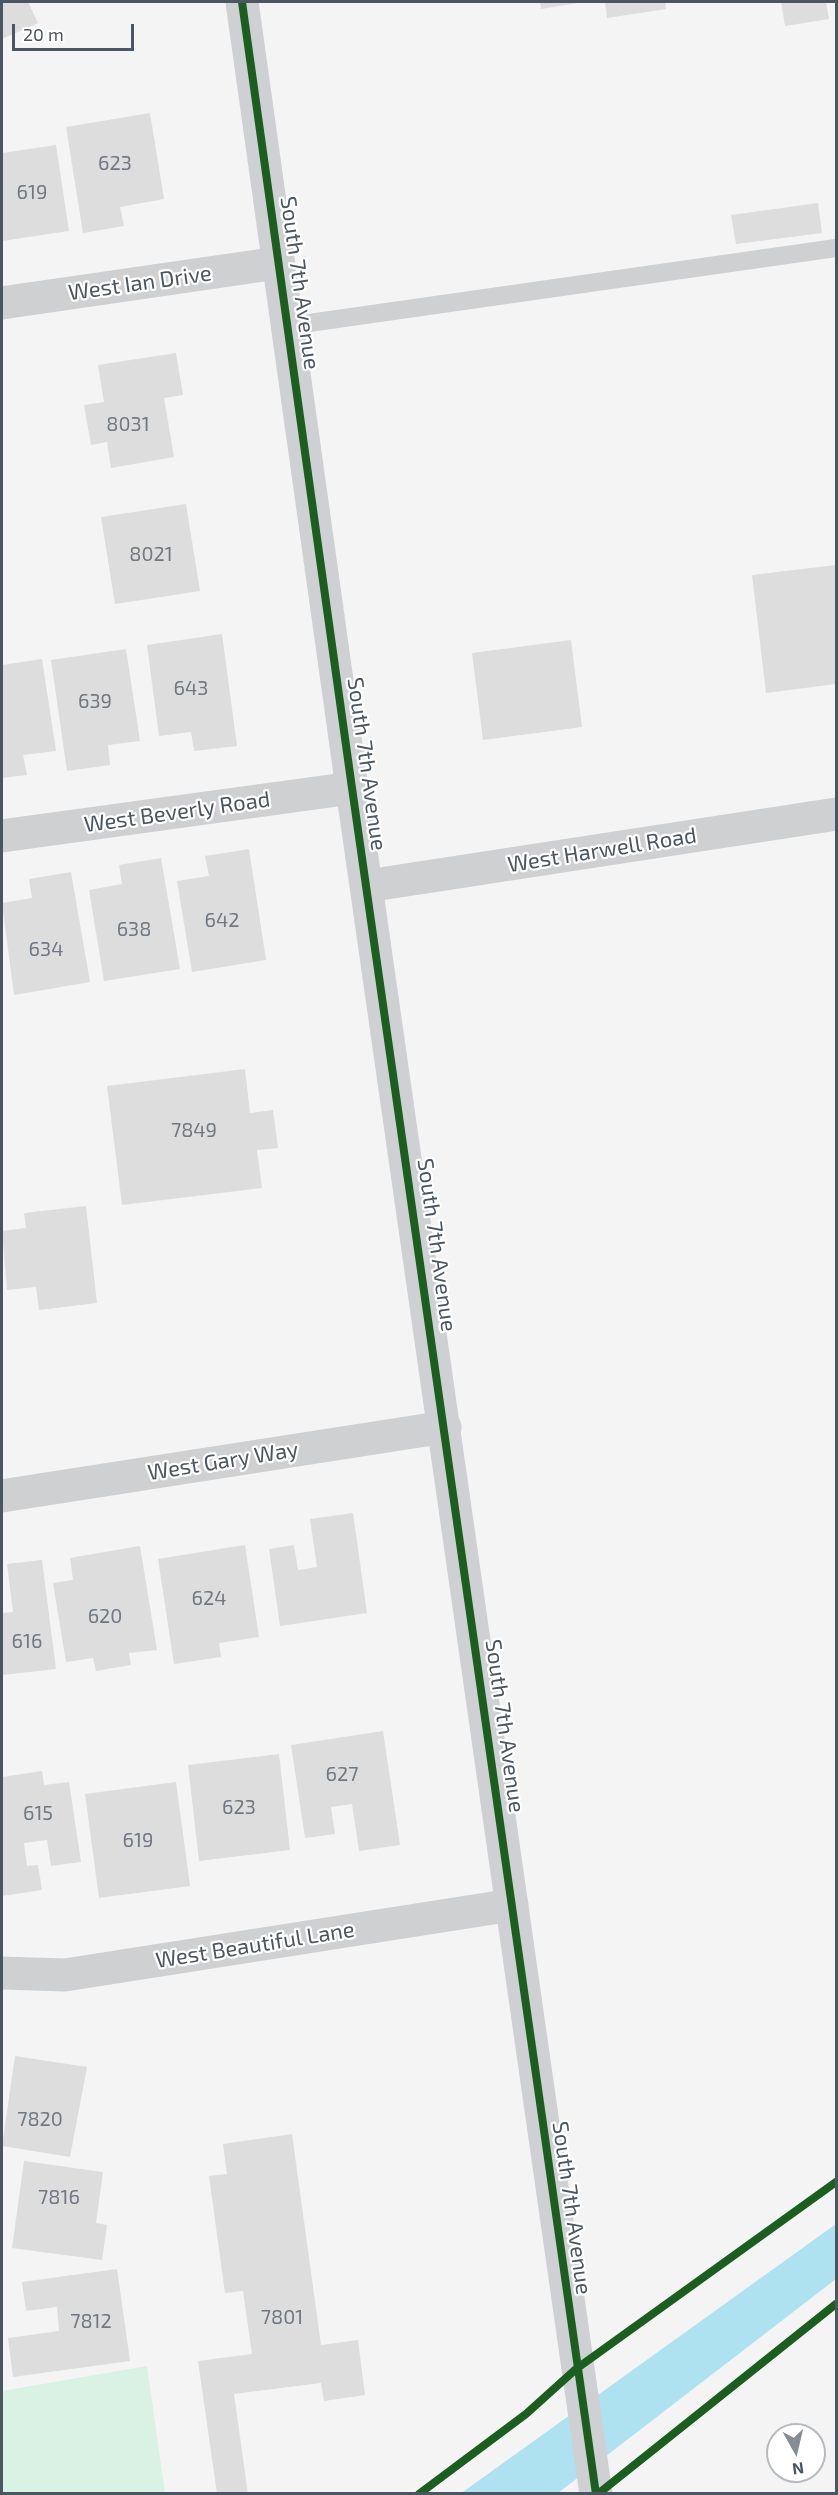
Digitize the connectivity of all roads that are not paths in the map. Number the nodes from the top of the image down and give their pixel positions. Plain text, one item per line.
1 (243, 2) edge
2 (837, 248) edge
3 (278, 263) junction
4 (2, 303) edge
5 (288, 326) junction
6 (352, 788) junction
7 (837, 814) edge
8 (2, 836) edge
9 (367, 886) junction
10 (445, 1427) junction
11 (2, 1496) edge
12 (512, 1905) junction
13 (2, 1973) edge
14 (594, 2478) edge

1 - 3 street, South 7th Avenue
2 - 5 lane
3 - 4 street, West Ian Drive
3 - 5 street, South 7th Avenue
5 - 6 street, South 7th Avenue
6 - 8 street, West Beverly Road
6 - 9 street, South 7th Avenue
7 - 9 street, West Harwell Road
9 - 10 street, South 7th Avenue
10 - 11 street, West Gary Way
10 - 12 street, South 7th Avenue
12 - 13 street, West Beautiful Lane
12 - 14 street, South 7th Avenue

